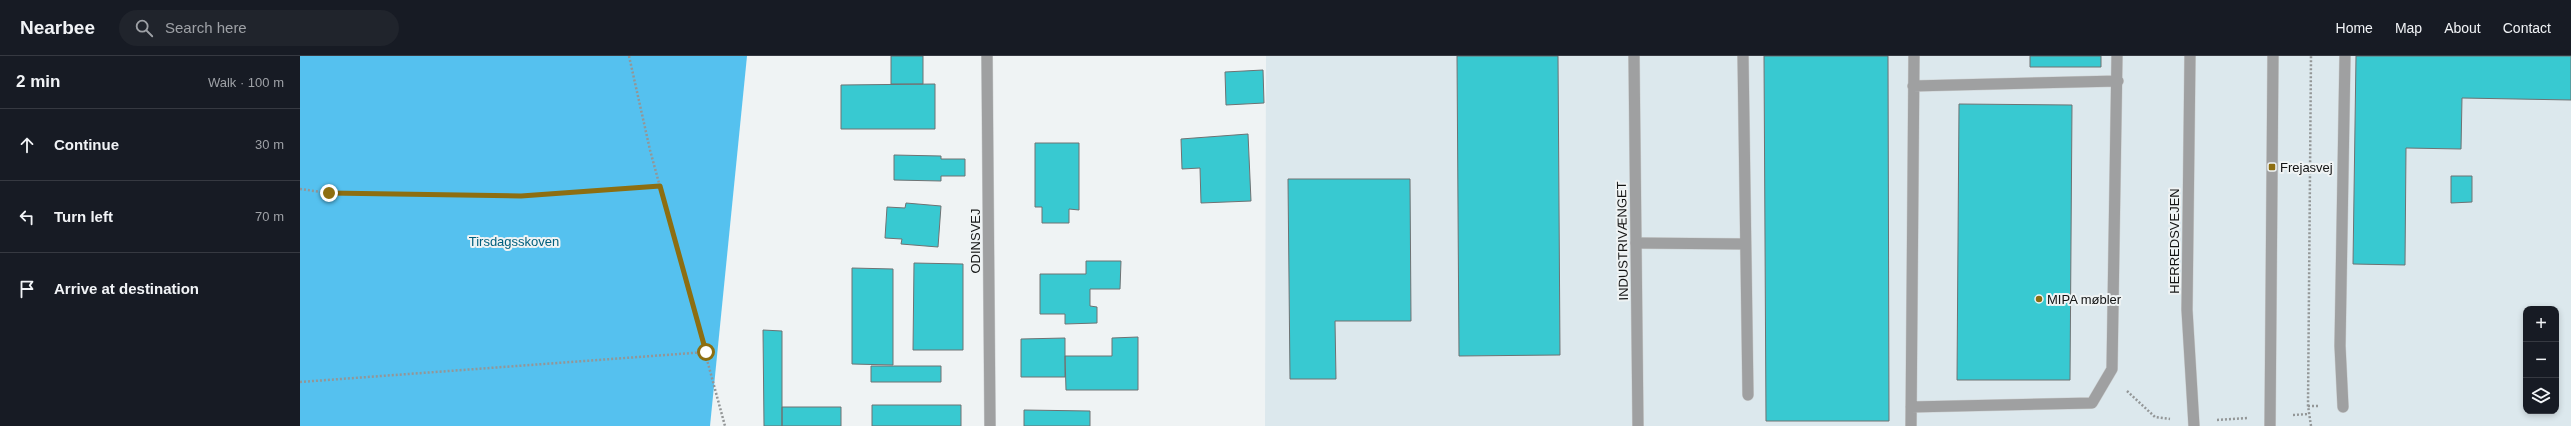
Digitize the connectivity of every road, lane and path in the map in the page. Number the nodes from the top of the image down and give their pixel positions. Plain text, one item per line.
1 (629, 56) edge
2 (987, 56) edge
3 (1634, 56) edge
4 (1743, 56) edge
5 (1914, 56) edge
6 (2117, 56) edge
7 (2190, 56) edge
8 (2273, 56) edge
9 (2311, 56) edge
10 (2345, 56) edge
11 (2118, 81) junction
12 (1914, 86) junction
13 (660, 186) junction
14 (300, 189) edge
15 (1636, 243) junction
16 (1745, 244) junction
17 (706, 352) junction
18 (300, 382) edge
19 (1748, 395) dead end
20 (1911, 407) junction
21 (2343, 407) dead end
22 (725, 426) edge
23 (990, 426) edge
24 (1638, 426) edge
25 (1911, 426) edge
26 (2194, 426) edge
27 (2270, 426) edge
28 (2311, 426) edge

1 - 13 path
2 - 23 street, ODINSVEJ
3 - 15 street, INDUSTRIVÆNGET
4 - 16 street
5 - 12 street
6 - 11 street
7 - 26 street, HERREDSVEJEN
8 - 27 street
9 - 28 path
10 - 21 street
11 - 12 street
11 - 20 street
12 - 20 street
13 - 14 path
13 - 17 path
15 - 16 street
15 - 24 street, INDUSTRIVÆNGET
16 - 19 street
17 - 18 path
17 - 22 path
20 - 25 street

